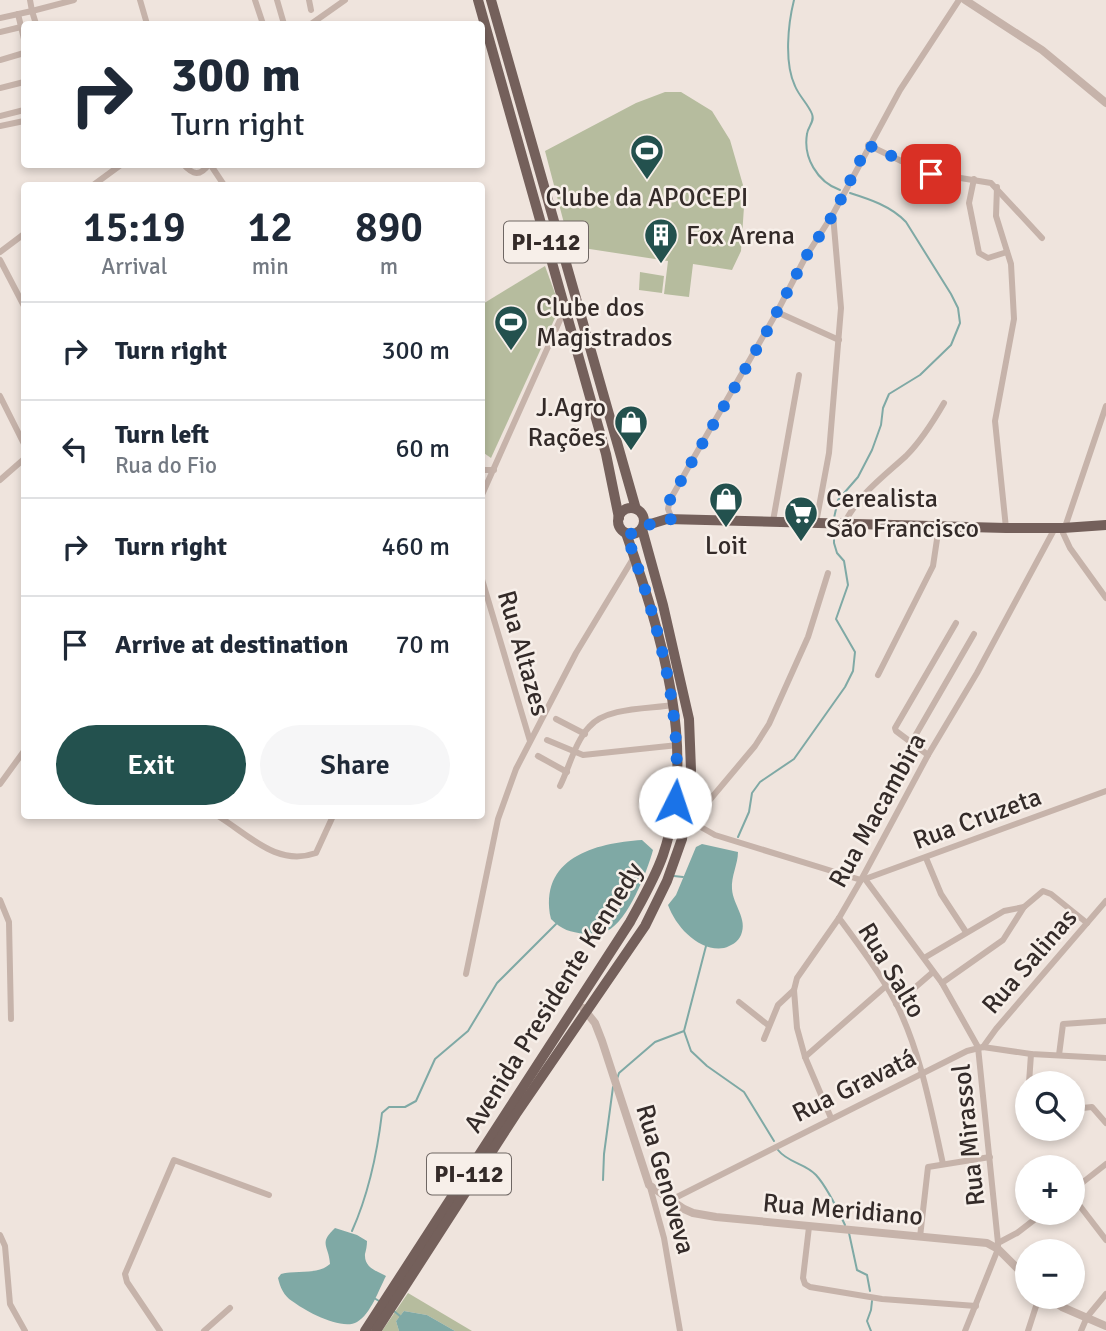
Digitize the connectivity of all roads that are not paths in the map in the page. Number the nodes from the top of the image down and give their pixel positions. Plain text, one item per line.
1 (30, 0) edge
2 (74, 0) edge
3 (140, 0) edge
4 (255, 0) edge
5 (277, 0) edge
6 (309, 0) edge
7 (345, 0) edge
8 (478, 0) edge
9 (491, 0) edge
10 (959, 0) edge
11 (965, 0) edge
12 (32, 10) junction
13 (312, 10) dead end
14 (494, 11) junction
15 (18, 14) junction
16 (482, 15) junction
17 (0, 18) edge
18 (35, 21) edge
19 (146, 21) edge
20 (262, 21) edge
21 (283, 21) edge
22 (315, 21) edge
23 (484, 21) edge
24 (485, 26) edge
25 (21, 27) joint
26 (0, 32) edge
27 (21, 54) edge
28 (0, 60) edge
29 (21, 83) edge
30 (0, 88) edge
31 (1106, 103) edge
32 (21, 111) edge
33 (0, 116) edge
34 (21, 122) edge
35 (0, 126) edge
36 (868, 145) junction
37 (113, 168) edge
38 (186, 168) edge
39 (206, 168) edge
40 (974, 179) junction
41 (97, 182) edge
42 (997, 187) junction
43 (833, 215) junction
44 (21, 236) edge
45 (1042, 238) dead end
46 (0, 252) edge
47 (1007, 252) junction
48 (0, 260) edge
49 (21, 300) edge
50 (565, 309) junction
51 (777, 312) junction
52 (839, 340) junction
53 (587, 343) junction
54 (575, 347) junction
55 (799, 375) dead end
56 (1, 401) edge
57 (944, 403) dead end
58 (1106, 405) edge
59 (21, 438) edge
60 (21, 462) edge
61 (485, 470) edge
62 (494, 470) junction
63 (0, 480) edge
64 (485, 489) edge
65 (638, 510) junction
66 (619, 518) junction
67 (670, 519) junction
68 (773, 521) junction
69 (816, 523) junction
70 (844, 524) junction
71 (1106, 525) edge
72 (939, 526) junction
73 (643, 527) junction
74 (1006, 528) junction
75 (1059, 528) junction
76 (626, 533) junction
77 (634, 556) junction
78 (828, 573) dead end
79 (485, 589) edge
80 (1106, 598) edge
81 (956, 623) dead end
82 (974, 634) dead end
83 (878, 675) dead end
84 (673, 705) junction
85 (556, 719) dead end
86 (585, 733) junction
87 (547, 740) dead end
88 (530, 741) junction
89 (911, 743) junction
90 (678, 745) junction
91 (575, 753) junction
92 (21, 755) edge
93 (928, 755) junction
94 (538, 756) dead end
95 (567, 772) junction
96 (0, 783) edge
97 (560, 786) dead end
98 (1106, 791) edge
99 (690, 812) junction
100 (225, 819) edge
101 (333, 819) edge
102 (926, 858) junction
103 (863, 880) junction
104 (0, 900) edge
105 (1106, 901) edge
106 (1024, 906) junction
107 (839, 918) junction
108 (1087, 923) junction
109 (966, 932) junction
110 (924, 958) junction
111 (933, 972) junction
112 (466, 974) dead end
113 (942, 983) junction
114 (886, 986) junction
115 (794, 990) junction
116 (577, 1002) junction
117 (738, 1002) dead end
118 (896, 1004) junction
119 (587, 1011) junction
120 (11, 1018) dead end
121 (1106, 1021) edge
122 (768, 1025) junction
123 (764, 1039) dead end
124 (981, 1047) junction
125 (1031, 1054) junction
126 (1059, 1055) junction
127 (805, 1057) junction
128 (1106, 1058) edge
129 (1030, 1071) edge
130 (921, 1074) junction
131 (1085, 1108) edge
132 (831, 1118) junction
133 (1106, 1123) edge
134 (990, 1157) junction
135 (943, 1164) junction
136 (1106, 1164) edge
137 (1085, 1181) edge
138 (649, 1185) junction
139 (269, 1195) dead end
140 (671, 1199) junction
141 (1085, 1213) edge
142 (1027, 1225) edge
143 (809, 1227) junction
144 (0, 1235) edge
145 (920, 1237) junction
146 (1106, 1240) edge
147 (998, 1246) junction
148 (1015, 1265) edge
149 (1106, 1294) edge
150 (0, 1303) edge
151 (10, 1304) junction
152 (976, 1306) junction
153 (230, 1308) dead end
154 (1035, 1309) edge
155 (1067, 1309) edge
156 (1087, 1317) junction
157 (1106, 1326) edge
158 (25, 1331) edge
159 (160, 1331) edge
160 (204, 1331) edge
161 (365, 1331) edge
162 (376, 1331) edge
163 (680, 1331) edge
164 (965, 1331) edge
165 (1028, 1331) edge
166 (1080, 1331) edge

1 - 12 street
2 - 12 street
3 - 19 street
4 - 20 street
5 - 21 street
6 - 13 street
7 - 22 street
8 - 16 main road, Avenida Presidente Kennedy / PI-112
9 - 14 main road, Avenida Presidente Kennedy / PI-112
10 - 36 street
11 - 31 street
12 - 15 street
12 - 18 street
14 - 16 main road
14 - 53 main road, Avenida Presidente Kennedy / PI-112
15 - 17 street
15 - 25 street
16 - 23 main road, Avenida Presidente Kennedy / PI-112
24 - 50 main road, Avenida Presidente Kennedy / PI-112
25 - 26 street
27 - 28 street
29 - 30 street
32 - 33 street
34 - 35 street
36 - 40 street
36 - 43 street
37 - 41 street
38 - 39 street
40 - 42 street
40 - 47 street
42 - 45 street
42 - 47 street
43 - 51 street
43 - 52 street
44 - 46 street
47 - 74 street
48 - 49 street
50 - 54 main road, Avenida Presidente Kennedy / PI-112
50 - 62 street
51 - 52 street
51 - 67 street
52 - 69 street
53 - 54 main road
53 - 65 main road, Avenida Presidente Kennedy / PI-112
54 - 66 main road, Avenida Presidente Kennedy / PI-112
55 - 68 street
56 - 59 street
57 - 70 street
58 - 75 street, Rua Macambira
60 - 63 street
61 - 62 street
62 - 64 street
65 - 66 main road
65 - 67 main road
65 - 73 main road, Avenida Presidente Kennedy / PI-112
66 - 76 main road, Avenida Presidente Kennedy / PI-112
67 - 68 main road
67 - 73 main road
68 - 69 main road
69 - 70 main road
70 - 72 main road
71 - 75 main road
72 - 74 main road
72 - 83 street
73 - 76 main road
73 - 99 main road, Avenida Presidente Kennedy / PI-112
74 - 75 main road
75 - 80 street
75 - 93 street, Rua Macambira
76 - 77 main road, Avenida Presidente Kennedy / PI-112
77 - 84 main road, Avenida Presidente Kennedy / PI-112
77 - 88 street
78 - 99 street
79 - 88 street, Rua Altazes
81 - 89 street
82 - 89 street
84 - 86 street
84 - 90 main road, Avenida Presidente Kennedy / PI-112
85 - 86 street
86 - 91 street
87 - 91 street
88 - 112 street
89 - 93 street
90 - 91 street
90 - 116 main road, Avenida Presidente Kennedy / PI-112
91 - 95 street
92 - 96 street
93 - 103 street, Rua Macambira
94 - 95 street
95 - 97 street
98 - 102 street, Rua Cruzeta
99 - 103 street
99 - 119 main road, Avenida Presidente Kennedy / PI-112
100 - 101 street
102 - 103 street, Rua Cruzeta
102 - 109 street
103 - 107 street, Rua Macambira
103 - 110 street, Rua Mirassol
104 - 120 street
105 - 108 street, Rua Salinas
106 - 108 street
106 - 109 street
106 - 113 street
107 - 114 street, Rua Salto
107 - 115 street, Rua Macambira
108 - 124 street, Rua Salinas
109 - 110 street
110 - 111 street, Rua Mirassol
111 - 113 street, Rua Mirassol
111 - 118 street
113 - 124 street, Rua Mirassol
114 - 118 street, Rua Salto
114 - 127 street
115 - 122 street, Rua Macambira
115 - 127 street
116 - 119 street, Rua Genoveva
116 - 161 main road, Avenida Presidente Kennedy / PI-112
117 - 122 street
118 - 130 street, Rua Salto
119 - 138 street, Rua Genoveva
119 - 162 main road, Avenida Presidente Kennedy / PI-112
121 - 126 street
122 - 123 street, Rua Macambira
124 - 125 street
124 - 130 street, Rua Gravatá
124 - 134 street, Rua Mirassol
125 - 126 street
125 - 129 street
126 - 128 street
127 - 132 street
130 - 132 street, Rua Gravatá
130 - 135 street, Rua Salto
131 - 133 street
132 - 140 street, Rua Gravatá
134 - 135 street
134 - 147 street, Rua Mirassol
135 - 145 street
136 - 137 street
138 - 140 street, Rua Meridiano
138 - 163 street, Rua Genoveva
139 - 159 street
140 - 143 street, Rua Meridiano
141 - 146 street
142 - 147 street
143 - 145 street, Rua Meridiano
143 - 152 street
144 - 151 street
145 - 147 street, Rua Meridiano
147 - 148 street
147 - 152 street, Rua Mirassol
149 - 156 street
150 - 151 street
151 - 158 street
152 - 164 street, Rua Mirassol
153 - 160 street
154 - 165 street
155 - 156 street
156 - 157 street
156 - 166 street

